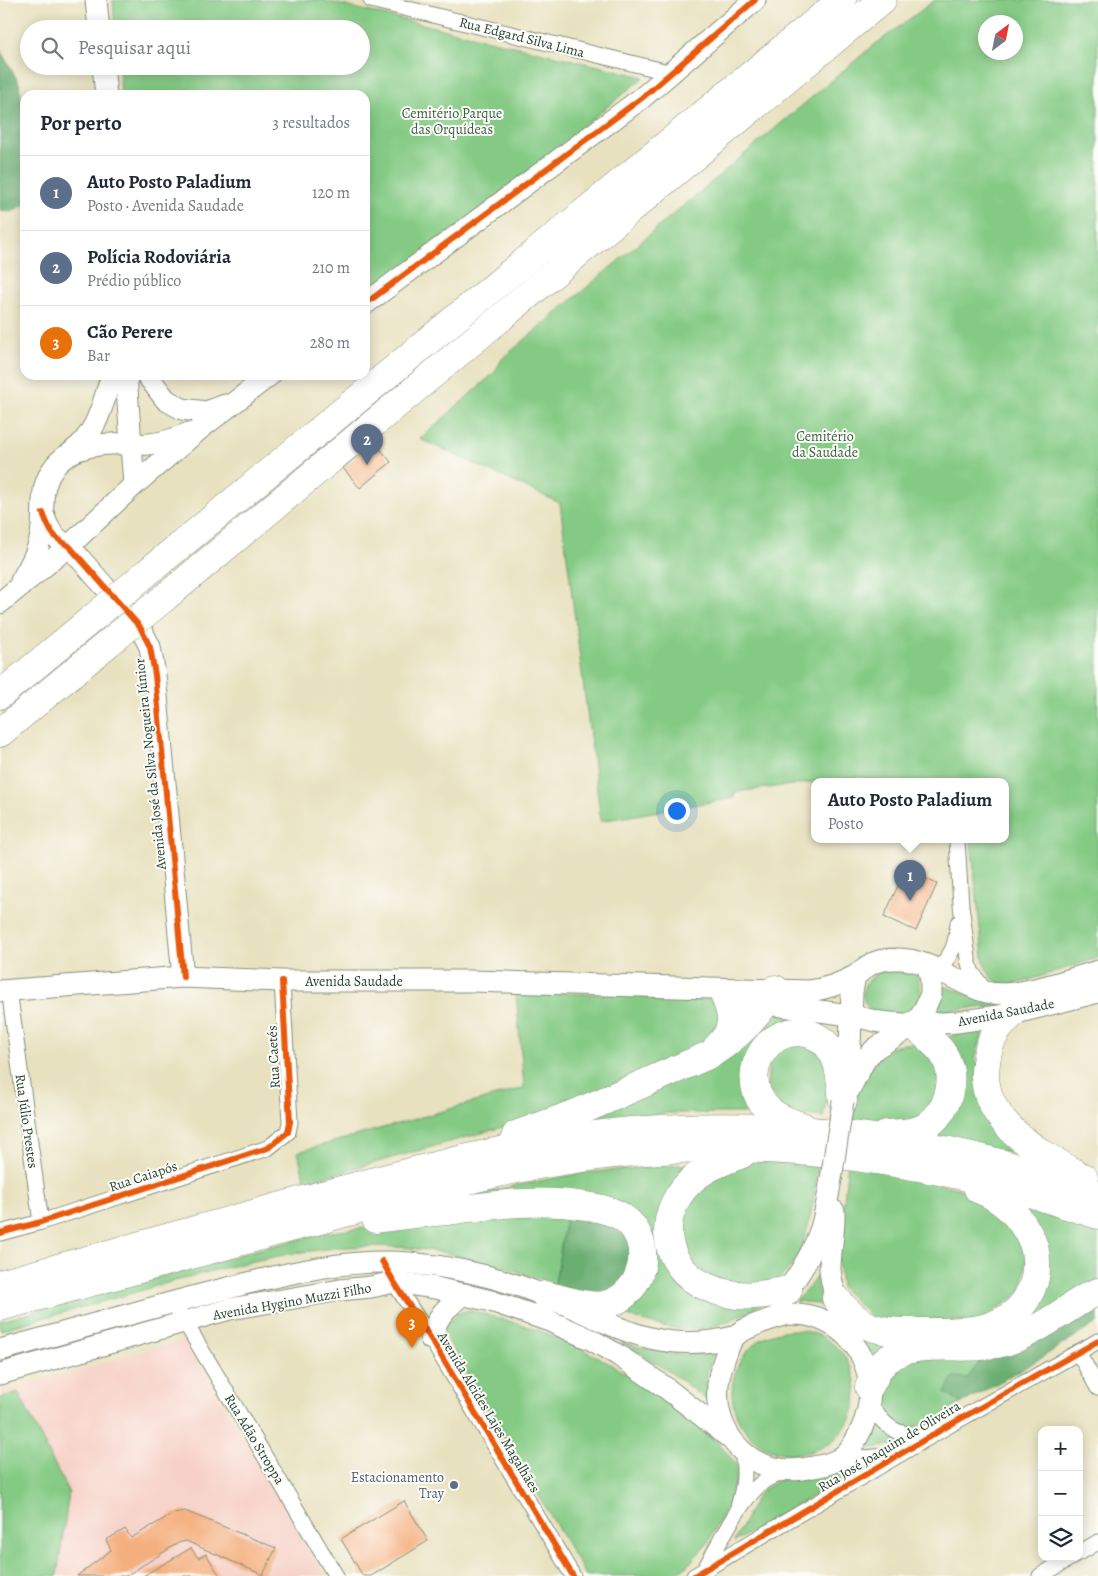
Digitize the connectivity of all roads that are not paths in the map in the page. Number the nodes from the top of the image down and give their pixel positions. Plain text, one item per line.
1 (96, 0) edge
2 (371, 0) edge
3 (755, 0) edge
4 (842, 0) edge
5 (882, 0) edge
6 (98, 20) edge
7 (672, 73) junction
8 (105, 75) edge
9 (106, 90) edge
10 (370, 300) edge
11 (110, 380) edge
12 (126, 380) edge
13 (152, 380) edge
14 (263, 380) edge
15 (236, 400) junction
16 (201, 428) junction
17 (130, 444) junction
18 (68, 454) junction
19 (134, 485) junction
20 (43, 513) junction
21 (69, 546) junction
22 (16, 589) junction
23 (0, 603) edge
24 (0, 695) edge
25 (0, 733) edge
26 (957, 843) edge
27 (960, 904) junction
28 (932, 968) junction
29 (1098, 971) edge
30 (855, 976) junction
31 (183, 977) junction
32 (282, 981) junction
33 (678, 988) junction
34 (5, 991) edge
35 (986, 992) junction
36 (1098, 992) edge
37 (726, 997) junction
38 (777, 1001) junction
39 (1012, 1014) junction
40 (850, 1015) junction
41 (914, 1026) junction
42 (850, 1047) junction
43 (711, 1054) junction
44 (843, 1101) junction
45 (818, 1131) junction
46 (288, 1132) joint
47 (858, 1136) junction
48 (766, 1149) junction
49 (912, 1167) junction
50 (379, 1179) junction
51 (831, 1179) junction
52 (1098, 1186) edge
53 (1098, 1195) edge
54 (1098, 1215) edge
55 (41, 1222) junction
56 (0, 1233) edge
57 (231, 1243) junction
58 (382, 1261) junction
59 (394, 1282) junction
60 (0, 1284) edge
61 (788, 1290) junction
62 (1098, 1292) edge
63 (465, 1294) junction
64 (545, 1295) junction
65 (836, 1298) junction
66 (174, 1302) junction
67 (0, 1307) edge
68 (184, 1322) junction
69 (760, 1322) junction
70 (847, 1335) junction
71 (734, 1337) junction
72 (431, 1339) junction
73 (1098, 1341) edge
74 (0, 1350) edge
75 (1078, 1352) junction
76 (0, 1374) edge
77 (1098, 1388) edge
78 (870, 1396) junction
79 (946, 1427) junction
80 (736, 1445) junction
81 (901, 1454) junction
82 (836, 1461) junction
83 (794, 1470) junction
84 (736, 1515) junction
85 (1098, 1542) edge
86 (1083, 1551) edge
87 (1065, 1561) edge
88 (699, 1573) edge
89 (336, 1576) edge
90 (573, 1576) edge
91 (1040, 1576) edge

1 - 6 main road
2 - 7 street, Rua Edgard Silva Lima
3 - 7 main road
4 - 24 highway, bridge
5 - 25 highway, bridge
7 - 10 main road
8 - 9 main road
11 - 18 main road
12 - 17 main road
13 - 15 main road
14 - 15 main road
15 - 16 main road
16 - 17 main road
16 - 19 main road
17 - 18 main road
17 - 19 main road
18 - 20 main road
19 - 21 main road
20 - 21 main road, Avenida José da Silva Nogueira Júnior
20 - 22 main road
21 - 22 main road
21 - 31 main road, Avenida José da Silva Nogueira Júnior
22 - 23 main road
26 - 27 street
27 - 28 street
27 - 35 street
28 - 30 main road
28 - 35 main road, Avenida Saudade
28 - 41 main road
29 - 35 main road, Avenida Saudade
30 - 38 main road
30 - 40 main road
31 - 32 main road, Avenida Saudade
31 - 34 main road, Avenida Saudade
32 - 33 main road, Avenida Saudade
32 - 46 street, Rua Caetés
33 - 37 main road
33 - 38 main road
34 - 55 street, Rua Júlio Prestes
36 - 39 main road, Avenida Saudade
37 - 38 main road
37 - 43 highway
38 - 40 main road
38 - 42 main road
38 - 43 highway
39 - 41 main road, Avenida Saudade
39 - 52 highway
40 - 41 main road
40 - 42 main road
41 - 44 main road
41 - 47 highway
42 - 44 main road
43 - 50 highway
44 - 45 highway
44 - 51 main road, bridge
45 - 47 highway
45 - 50 highway
46 - 55 street, Rua Caiapós
47 - 53 highway
48 - 49 highway
48 - 57 highway
48 - 61 highway
49 - 54 highway
49 - 65 highway
50 - 60 highway
51 - 61 main road
51 - 65 main road
55 - 56 street, Rua Caiapós
57 - 64 highway
57 - 67 highway
58 - 59 street, Avenida Alcides Lajes Magalhães
58 - 64 main road, Avenida Hygino Muzzi Filho
58 - 66 main road, Avenida Hygino Muzzi Filho
59 - 63 main road, Avenida Hygino Muzzi Filho
59 - 68 main road, Avenida Hygino Muzzi Filho
59 - 72 street, Avenida Alcides Lajes Magalhães
61 - 69 main road
62 - 78 highway
63 - 72 main road
63 - 80 main road, Avenida Hygino Muzzi Filho
64 - 71 main road, Avenida Hygino Muzzi Filho
65 - 70 main road
66 - 68 street, Rua Adão Stroppa
66 - 74 main road, Avenida Hygino Muzzi Filho
68 - 76 main road, Avenida Hygino Muzzi Filho
68 - 89 street, Rua Adão Stroppa
69 - 70 main road
69 - 71 main road
70 - 78 main road
71 - 80 main road
72 - 90 street, Avenida Alcides Lajes Magalhães
73 - 75 street, Rua José Joaquim de Oliveira
75 - 77 street
75 - 79 street, Rua José Joaquim de Oliveira
78 - 79 street
78 - 82 main road
79 - 81 street, Rua José Joaquim de Oliveira
80 - 83 main road
80 - 84 street
81 - 82 street
81 - 88 street, Rua José Joaquim de Oliveira
82 - 83 main road
83 - 84 street
84 - 88 street
85 - 86 street
87 - 91 street

